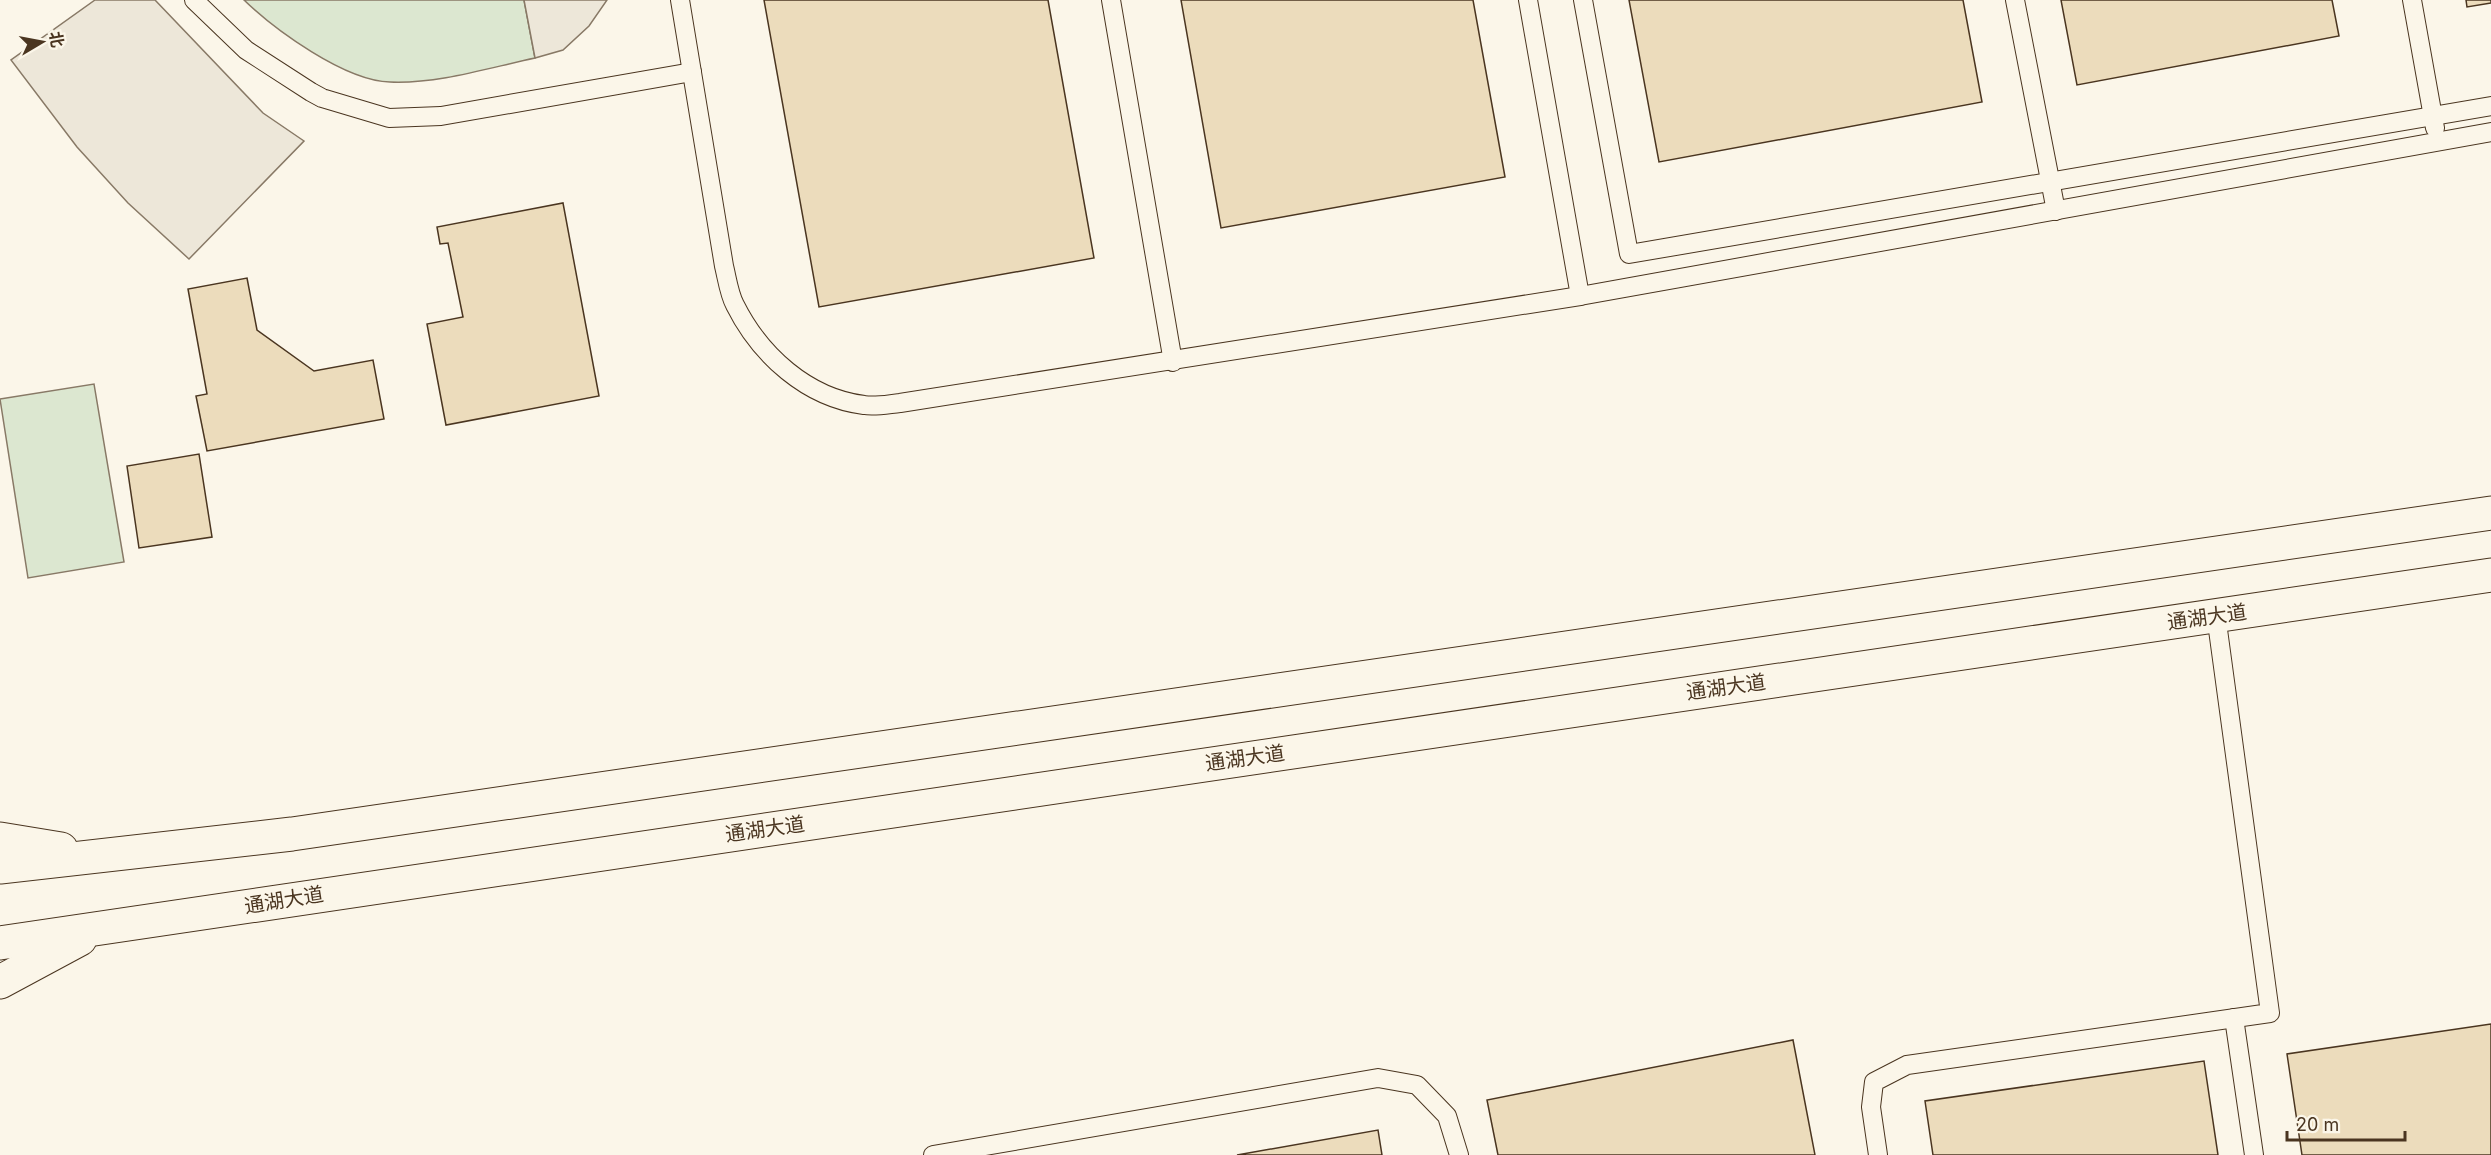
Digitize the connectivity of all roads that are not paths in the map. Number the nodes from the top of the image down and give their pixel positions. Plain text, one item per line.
1 (194, 0) edge
2 (680, 0) edge
3 (1111, 0) edge
4 (1528, 0) edge
5 (1582, 0) edge
6 (2015, 0) edge
7 (2412, 0) edge
8 (692, 72) junction
9 (2491, 106) edge
10 (2432, 116) junction
11 (2491, 132) edge
12 (2437, 142) junction
13 (2050, 182) junction
14 (2056, 211) junction
15 (1629, 254) junction
16 (1634, 287) junction
17 (1580, 296) junction
18 (1173, 362) junction
19 (2491, 513) edge
20 (2491, 575) edge
21 (2216, 615) junction
22 (0, 839) edge
23 (99, 856) junction
24 (0, 867) edge
25 (102, 927) junction
26 (0, 943) edge
27 (0, 982) edge
28 (2234, 1018) junction
29 (933, 1155) edge
30 (1459, 1155) edge
31 (1878, 1155) edge
32 (2254, 1155) edge

1 - 8 lane
2 - 8 lane
3 - 18 lane
4 - 17 lane
5 - 15 lane
6 - 13 lane
7 - 10 lane
8 - 18 lane
9 - 10 lane
10 - 12 lane
10 - 13 lane
11 - 12 lane
12 - 14 lane
13 - 14 lane
13 - 15 lane
14 - 16 lane
15 - 16 lane
16 - 17 lane
17 - 18 lane
19 - 23 main road
20 - 21 main road, 通湖大道
21 - 25 main road, 通湖大道
21 - 28 lane
22 - 23 main road
23 - 24 main road
25 - 26 main road, 通湖大道
25 - 27 main road
28 - 31 lane
28 - 32 lane
29 - 30 lane

